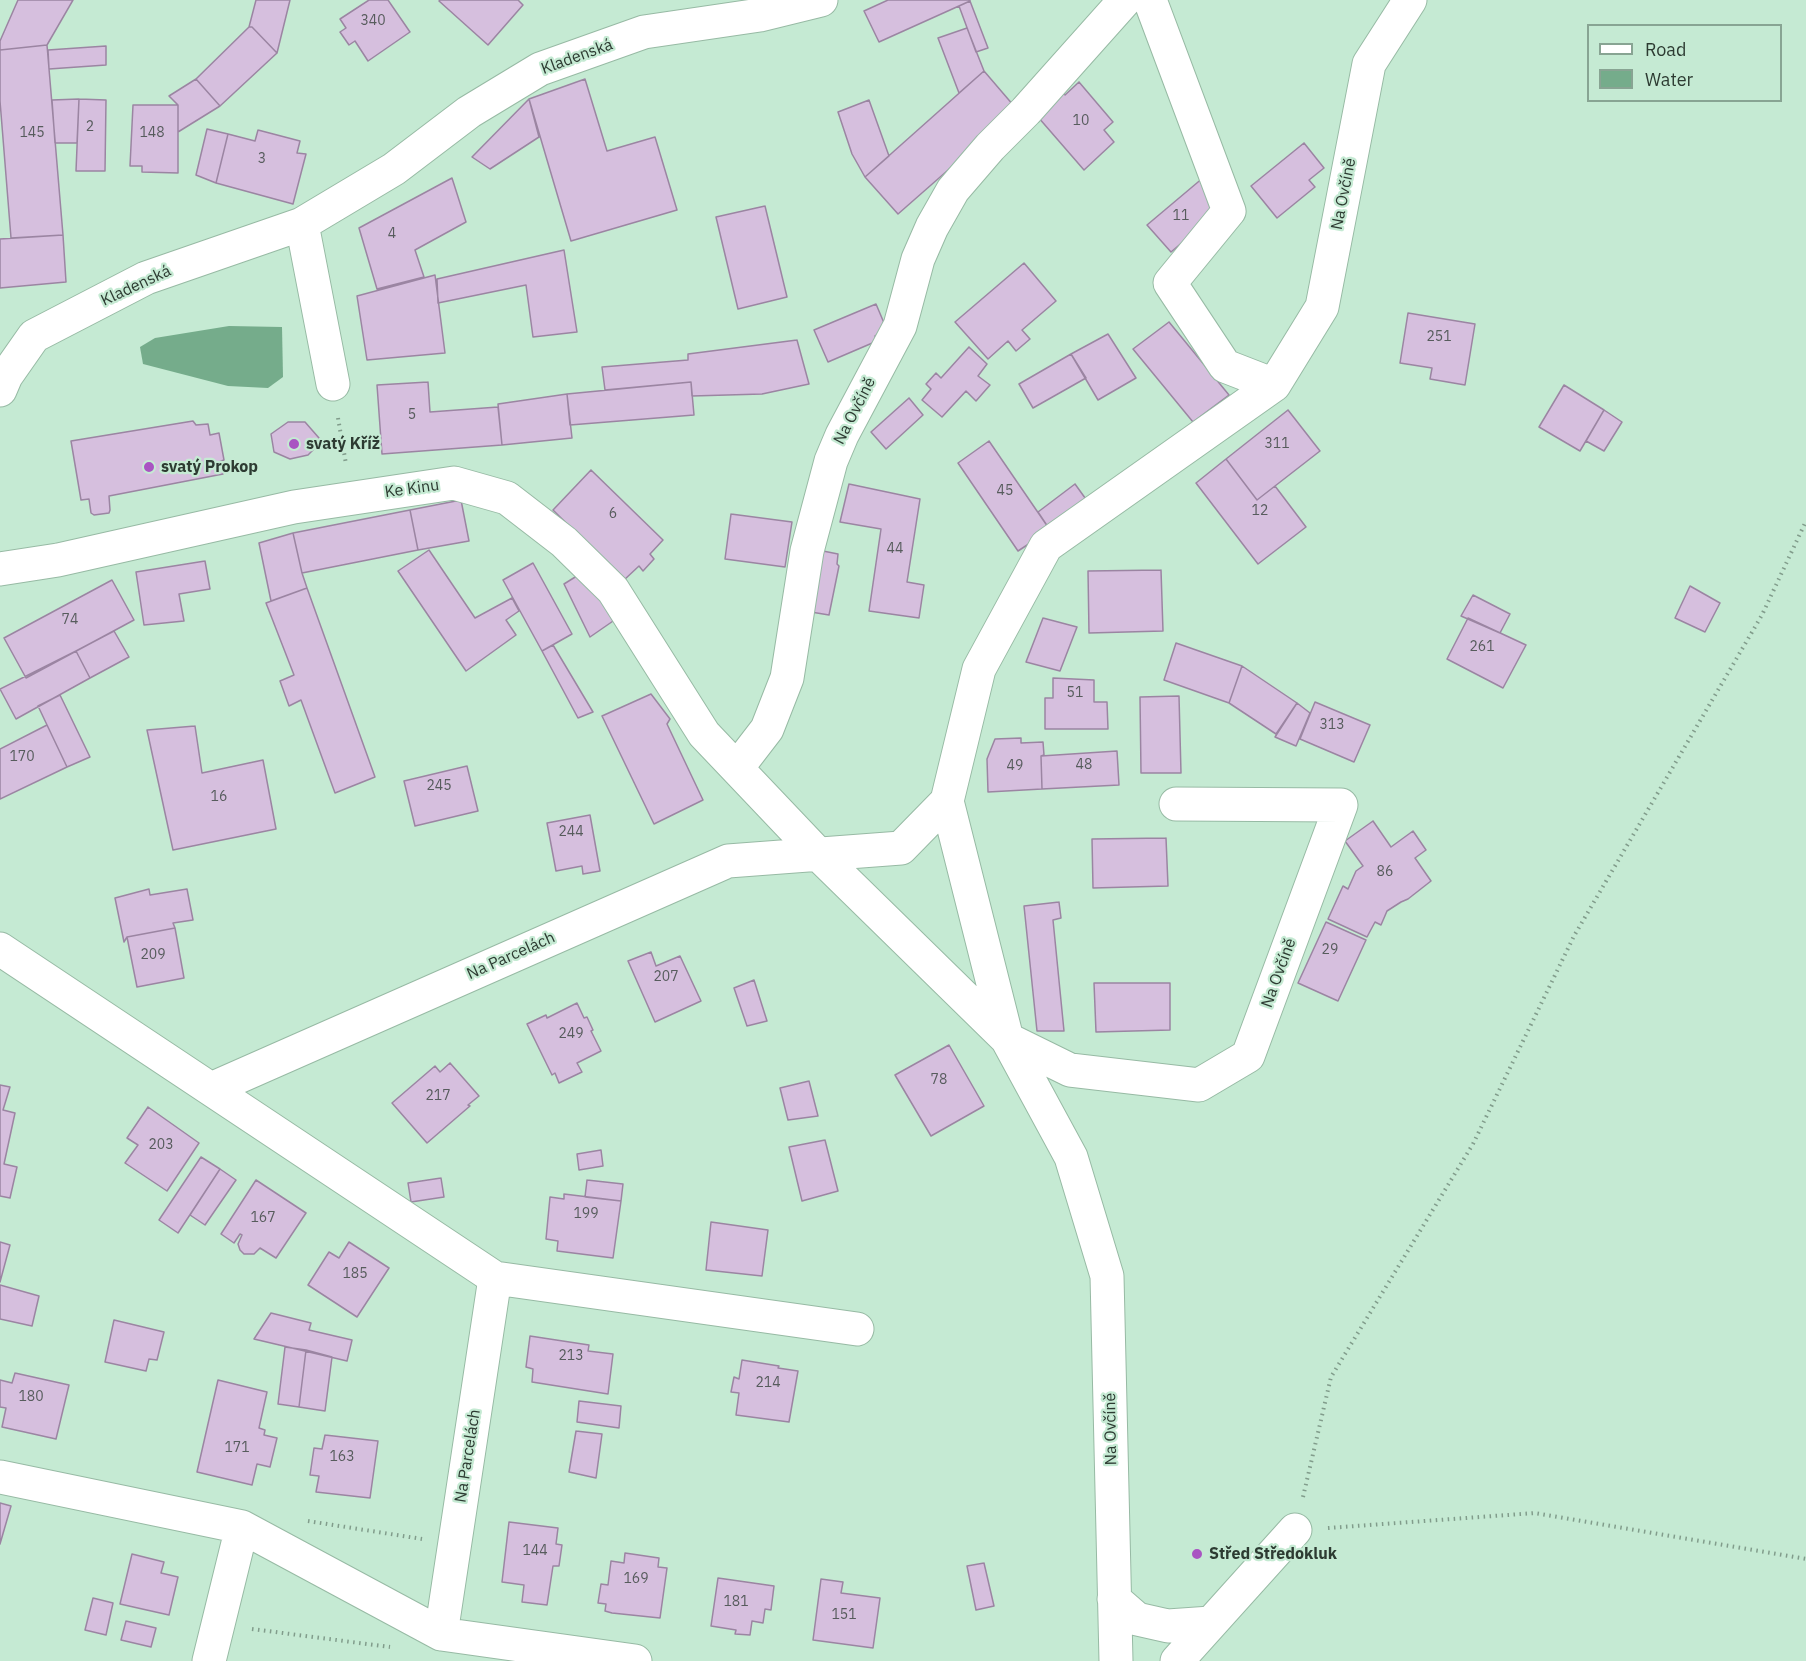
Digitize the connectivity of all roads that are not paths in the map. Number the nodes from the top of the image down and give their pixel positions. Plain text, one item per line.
1 (821, 0) edge
2 (1125, 0) edge
3 (1150, 0) edge
4 (1410, 0) edge
5 (302, 224) junction
6 (333, 384) road end
7 (1274, 386) junction
8 (0, 390) edge
9 (0, 569) edge
10 (737, 768) junction
11 (947, 801) junction
12 (1176, 804) dead end
13 (818, 854) junction
14 (0, 949) edge
15 (1007, 1039) junction
16 (211, 1089) junction
17 (495, 1278) junction
18 (857, 1329) dead end
19 (0, 1477) edge
20 (242, 1527) junction
21 (1295, 1530) road end
22 (1114, 1599) junction
23 (1211, 1623) junction
24 (441, 1634) junction
25 (209, 1661) edge
26 (635, 1661) edge
27 (1116, 1661) edge
28 (1177, 1661) edge

1 - 5 street, Kladenská
2 - 10 street, Na Ovčíně
3 - 7 street
4 - 7 street, Na Ovčíně
5 - 6 street
5 - 8 street, Kladenská
7 - 11 street, Na Ovčíně
9 - 10 street, Ke Kinu
10 - 13 street, Na Ovčíně
11 - 13 street
11 - 15 street, Na Ovčíně
12 - 15 street, Na Ovčíně
13 - 15 street, Na Ovčíně
13 - 16 street, Na Parcelách
14 - 16 street
15 - 22 street, Na Ovčíně
16 - 17 street
17 - 18 street
17 - 24 street, Na Parcelách
19 - 20 street
20 - 24 street
20 - 25 street
21 - 23 street
22 - 23 street
22 - 27 street, Na Ovčíně
23 - 28 street
24 - 26 street

